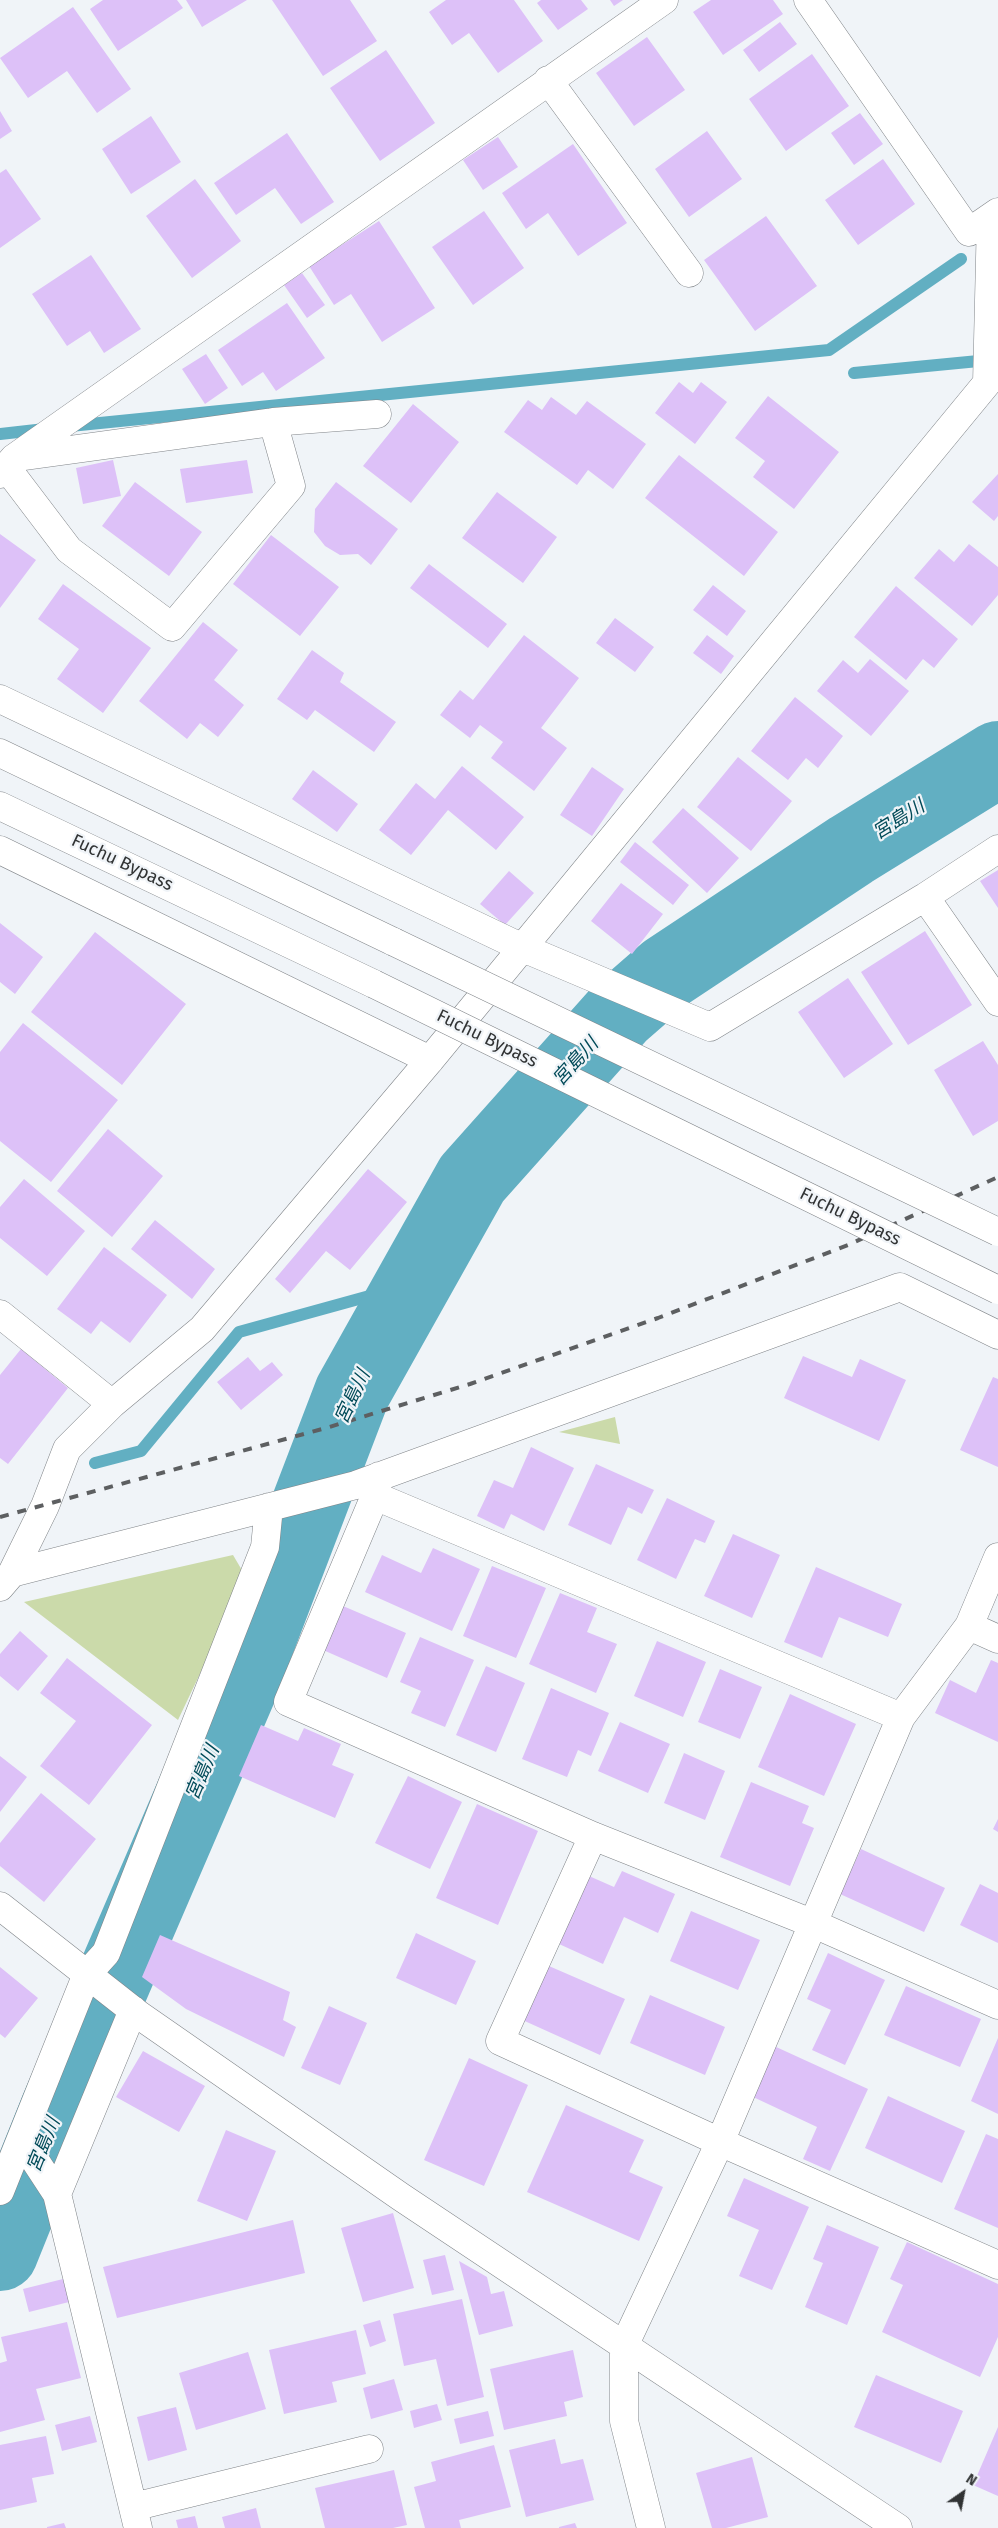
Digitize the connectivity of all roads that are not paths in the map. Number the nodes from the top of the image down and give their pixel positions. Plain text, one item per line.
1 (664, 0) edge
2 (808, 0) edge
3 (548, 80) junction
4 (994, 214) edge
5 (689, 273) dead end
6 (377, 414) dead end
7 (273, 422) junction
8 (7, 466) edge
9 (0, 698) edge
10 (0, 753) edge
11 (0, 806) edge
12 (998, 849) edge
13 (0, 850) edge
14 (925, 897) junction
15 (523, 948) junction
16 (998, 1002) edge
17 (430, 1060) junction
18 (998, 1232) edge
19 (998, 1290) edge
20 (0, 1314) edge
21 (998, 1335) edge
22 (112, 1404) junction
23 (370, 1486) junction
24 (280, 1504) junction
25 (998, 1557) edge
26 (6, 1580) edge
27 (969, 1626) junction
28 (998, 1639) edge
29 (902, 1717) junction
30 (592, 1836) junction
31 (0, 1906) edge
32 (814, 1924) junction
33 (87, 1974) junction
34 (998, 2005) edge
35 (133, 2010) junction
36 (21, 2139) junction
37 (720, 2142) junction
38 (0, 2190) edge
39 (57, 2194) junction
40 (998, 2265) edge
41 (624, 2346) junction
42 (369, 2449) dead end
43 (136, 2517) edge
44 (650, 2528) edge
45 (898, 2528) edge

1 - 3 main road
2 - 4 main road
3 - 5 main road
3 - 8 main road
4 - 15 main road
6 - 7 main road
7 - 8 main road
7 - 8 main road
9 - 15 main road
10 - 18 main road, bridge
11 - 19 main road, Fuchu Bypass, bridge
12 - 14 main road
13 - 17 main road
14 - 15 main road
14 - 16 main road
15 - 17 main road
17 - 22 main road
20 - 22 main road
21 - 23 main road
22 - 26 main road
23 - 24 main road
23 - 29 main road
23 - 30 main road
24 - 26 main road
24 - 33 main road
25 - 27 main road
27 - 28 main road
27 - 29 main road
29 - 32 main road
30 - 32 main road
30 - 37 main road
31 - 33 main road
32 - 34 main road
32 - 37 main road
33 - 35 main road
33 - 36 main road
35 - 39 main road
35 - 41 main road
36 - 38 main road
36 - 39 main road
37 - 40 main road
37 - 41 main road
39 - 43 main road
41 - 44 main road
41 - 45 main road
42 - 43 main road

